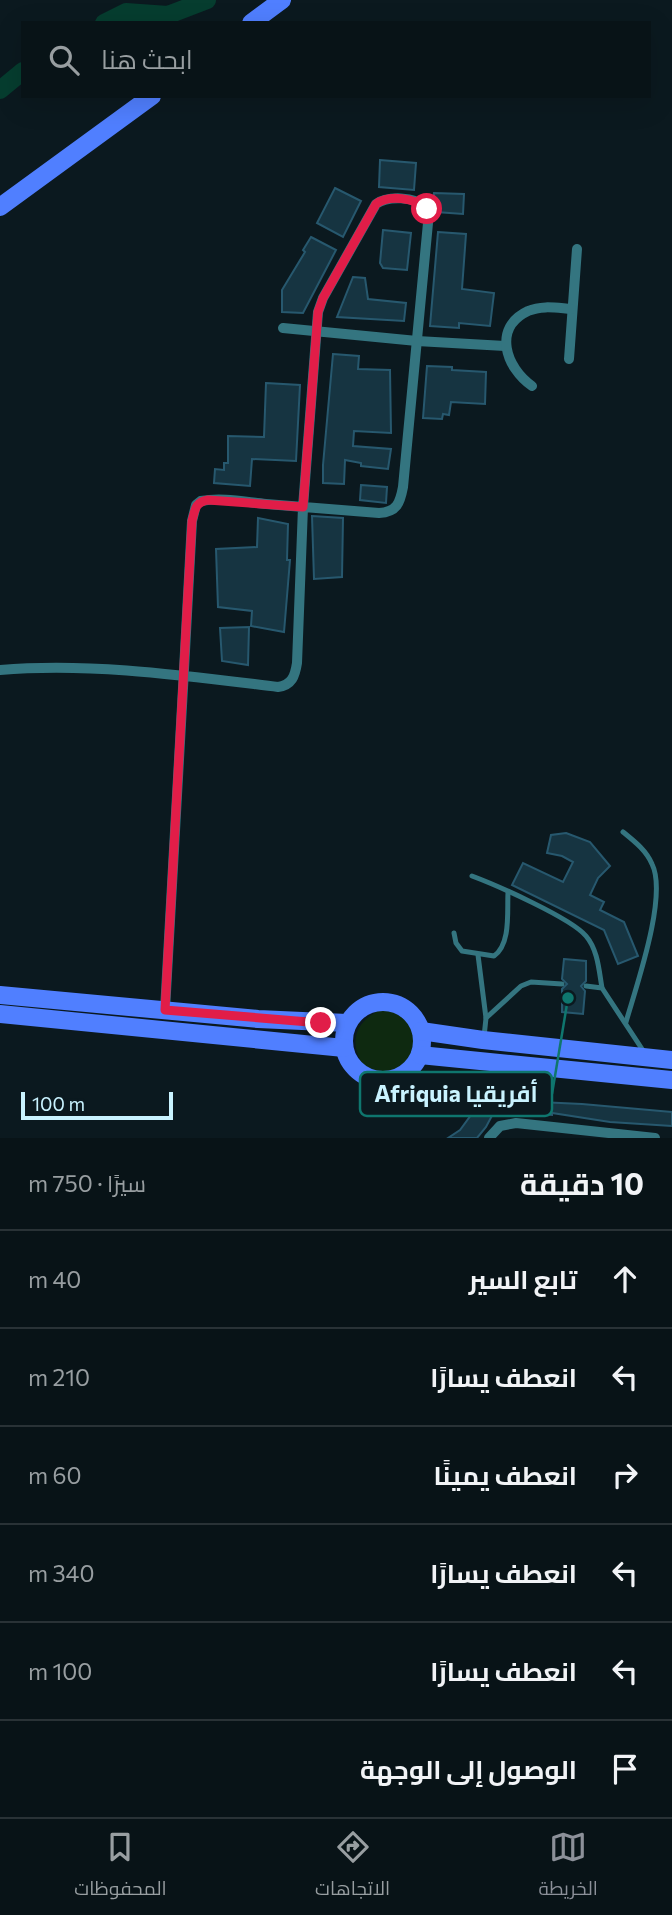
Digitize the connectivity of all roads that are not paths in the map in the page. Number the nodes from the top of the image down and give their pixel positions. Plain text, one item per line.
1 (282, 0) edge
2 (254, 21) edge
3 (149, 98) edge
4 (0, 207) edge
5 (577, 249) dead end
6 (571, 309) junction
7 (283, 328) dead end
8 (316, 332) junction
9 (417, 341) junction
10 (505, 346) junction
11 (569, 359) dead end
12 (532, 386) dead end
13 (303, 507) junction
14 (0, 670) edge
15 (183, 675) junction
16 (623, 832) dead end
17 (471, 876) dead end
18 (508, 893) junction
19 (454, 933) dead end
20 (478, 955) junction
21 (562, 984) dead end
22 (586, 986) dead end
23 (602, 988) junction
24 (0, 995) edge
25 (165, 1010) junction
26 (0, 1014) edge
27 (486, 1018) junction
28 (626, 1022) junction
29 (347, 1023) junction
30 (421, 1031) junction
31 (483, 1040) junction
32 (344, 1048) junction
33 (420, 1055) junction
34 (648, 1057) junction
35 (672, 1060) edge
36 (672, 1080) edge
37 (534, 1124) junction
38 (489, 1138) edge
39 (534, 1138) edge
40 (655, 1138) edge

1 - 2 main road
3 - 4 main road
5 - 6 street
6 - 10 street
6 - 11 street
7 - 8 street
8 - 9 street
8 - 9 street
8 - 13 street
9 - 10 street
9 - 13 street
10 - 12 street
13 - 15 street
13 - 15 street
14 - 15 street
15 - 25 street
16 - 28 lane
17 - 18 lane
18 - 20 lane
18 - 23 lane
19 - 20 lane
20 - 27 lane
21 - 27 lane
22 - 23 lane
23 - 28 lane
24 - 25 main road
25 - 29 main road
26 - 32 main road
27 - 31 lane
28 - 34 lane
29 - 30 main road
29 - 32 main road
30 - 31 main road
30 - 33 main road
31 - 34 main road
32 - 33 main road
33 - 36 main road
34 - 35 main road
37 - 38 street
37 - 39 street
37 - 40 street

